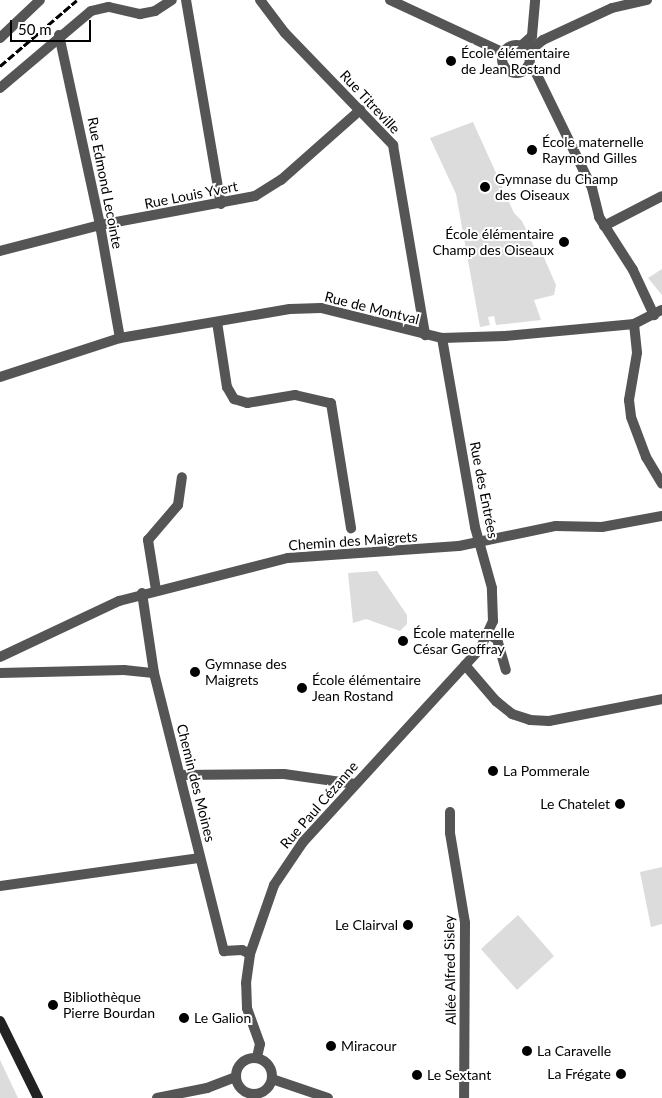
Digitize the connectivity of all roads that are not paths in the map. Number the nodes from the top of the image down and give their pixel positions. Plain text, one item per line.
1 (40, 0) edge
2 (172, 0) edge
3 (186, 0) edge
4 (260, 0) edge
5 (390, 0) edge
6 (535, 0) edge
7 (647, 0) edge
8 (59, 35) junction
9 (0, 38) edge
10 (524, 49) junction
11 (504, 53) junction
12 (528, 67) junction
13 (0, 88) edge
14 (360, 110) junction
15 (662, 196) edge
16 (221, 204) junction
17 (100, 225) junction
18 (604, 226) junction
19 (0, 251) edge
20 (659, 313) edge
21 (217, 322) junction
22 (634, 324) junction
23 (425, 335) junction
24 (120, 338) junction
25 (442, 338) junction
26 (0, 377) edge
27 (182, 477) dead end
28 (662, 484) edge
29 (662, 516) edge
30 (351, 528) dead end
31 (479, 543) junction
32 (156, 590) junction
33 (142, 593) junction
34 (489, 635) junction
35 (0, 658) edge
36 (465, 665) junction
37 (506, 670) dead end
38 (0, 673) edge
39 (154, 673) junction
40 (662, 699) edge
41 (180, 775) junction
42 (355, 784) junction
43 (450, 812) dead end
44 (200, 858) junction
45 (0, 886) edge
46 (250, 954) junction
47 (0, 1021) edge
48 (257, 1057) junction
49 (236, 1077) junction
50 (272, 1079) junction
51 (261, 1096) edge
52 (38, 1098) edge
53 (157, 1098) edge
54 (328, 1098) edge
55 (464, 1098) edge

1 - 9 street
2 - 8 street
3 - 16 street
4 - 14 street, Rue Titreville
5 - 11 street
6 - 10 street
7 - 10 street
8 - 13 street
8 - 17 street, Rue Edmond Lecointe
10 - 11 street
10 - 12 street
11 - 12 street
12 - 18 street
14 - 16 street, Rue Louis Yvert
14 - 23 street, Rue Titreville
15 - 18 street
16 - 17 street, Rue Louis Yvert
17 - 19 street, Rue Louis Yvert
17 - 24 street, Rue Edmond Lecointe
18 - 20 street
20 - 22 street, Rue de Montval
21 - 23 street, Rue de Montval
21 - 24 street, Rue de Montval
21 - 30 street
22 - 25 street, Rue de Montval
22 - 28 street
23 - 25 street, Rue de Montval
24 - 26 street, Rue de Montval
25 - 31 street, Rue des Entrées
27 - 32 street
29 - 31 street, Chemin des Maigrets
31 - 32 street, Chemin des Maigrets
31 - 34 street, Rue des Entrées
32 - 33 street, Chemin des Maigrets
33 - 35 street, Chemin des Maigrets
33 - 39 street, Chemin des Moines
34 - 36 street, Rue Paul Cézanne
34 - 37 street
36 - 40 street
36 - 42 street, Rue Paul Cézanne
38 - 39 street
39 - 41 street, Chemin des Moines
41 - 42 street
41 - 44 street, Chemin des Moines
42 - 46 street, Rue Paul Cézanne
43 - 55 street, Allée Alfred Sisley
44 - 45 street
44 - 46 street, Chemin des Moines
46 - 48 street, Rue Paul Cézanne
47 - 52 main road
48 - 49 street
48 - 50 street
49 - 51 street
49 - 53 street
50 - 51 street
50 - 54 street

